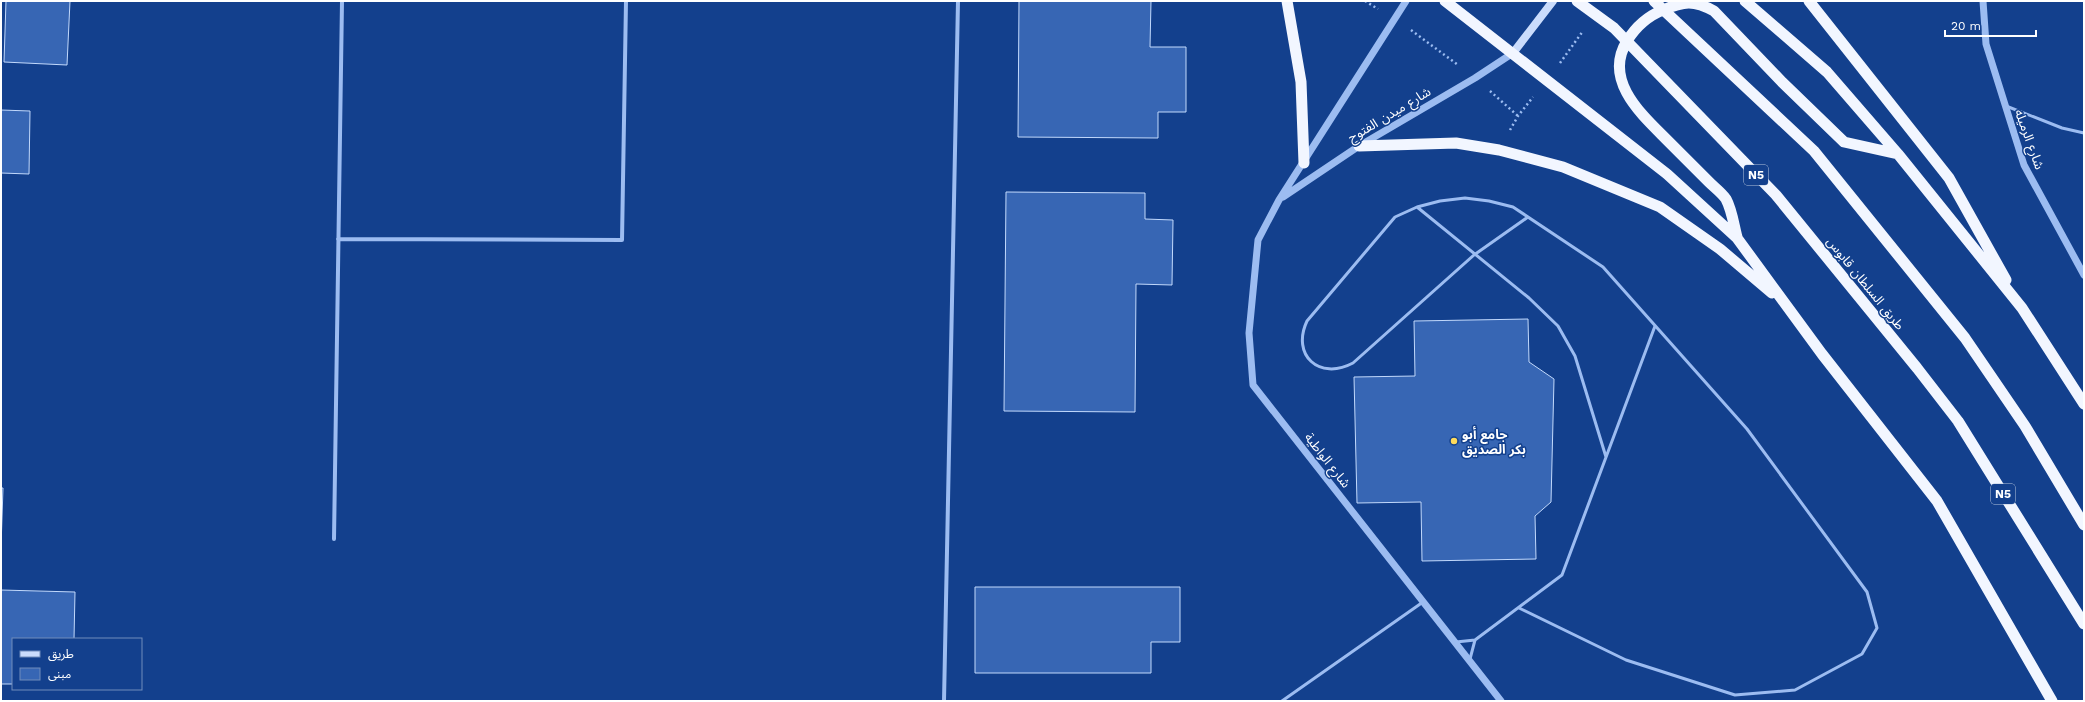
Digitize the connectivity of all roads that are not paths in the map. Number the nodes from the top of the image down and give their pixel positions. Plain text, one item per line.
1 (342, 1) edge
2 (626, 1) edge
3 (958, 1) edge
4 (1287, 1) edge
5 (1406, 1) edge
6 (1445, 1) edge
7 (1553, 1) edge
8 (1577, 1) edge
9 (1654, 1) edge
10 (1745, 1) edge
11 (1809, 1) edge
12 (1983, 1) edge
13 (1513, 53) junction
14 (2006, 106) junction
15 (2084, 133) edge
16 (1358, 146) junction
17 (1898, 154) junction
18 (1304, 163) junction
19 (1280, 200) junction
20 (1417, 207) junction
21 (1528, 217) junction
22 (1737, 238) junction
23 (338, 239) junction
24 (1474, 254) junction
25 (2084, 275) edge
26 (1786, 304) junction
27 (2022, 308) junction
28 (1655, 326) junction
29 (2084, 404) edge
30 (1606, 457) junction
31 (2084, 525) edge
32 (334, 539) dead end
33 (1424, 602) junction
34 (1519, 608) junction
35 (2084, 624) edge
36 (1475, 640) junction
37 (1455, 642) junction
38 (1469, 661) junction
39 (944, 701) edge
40 (1282, 701) edge
41 (1501, 701) edge
42 (2052, 701) edge

1 - 23 street
2 - 23 street
3 - 39 street
4 - 18 highway
5 - 18 street, شارع الواطية
6 - 13 highway
7 - 13 main road
8 - 35 highway, طريق السلطان قابوس / N5
9 - 31 highway
10 - 17 highway
11 - 27 highway
12 - 14 street, شارع الرميله
13 - 16 street, شارع ميدن الفتوح
13 - 22 highway
14 - 15 lane
14 - 25 street, شارع الرميله
16 - 19 street, شارع ميدن الفتوح
16 - 26 highway
17 - 22 highway
17 - 27 highway
18 - 19 street, شارع الواطية
19 - 33 street, شارع الواطية
20 - 21 lane
20 - 24 lane
20 - 24 lane
21 - 24 lane
21 - 28 lane
22 - 26 highway
23 - 32 street
24 - 30 lane
26 - 42 highway
27 - 29 highway
28 - 30 lane
28 - 34 lane
30 - 34 lane
33 - 37 street, شارع الواطية
33 - 40 lane
34 - 36 lane
36 - 37 lane
36 - 38 lane
37 - 38 street, شارع الواطية
38 - 41 street, شارع الواطية

